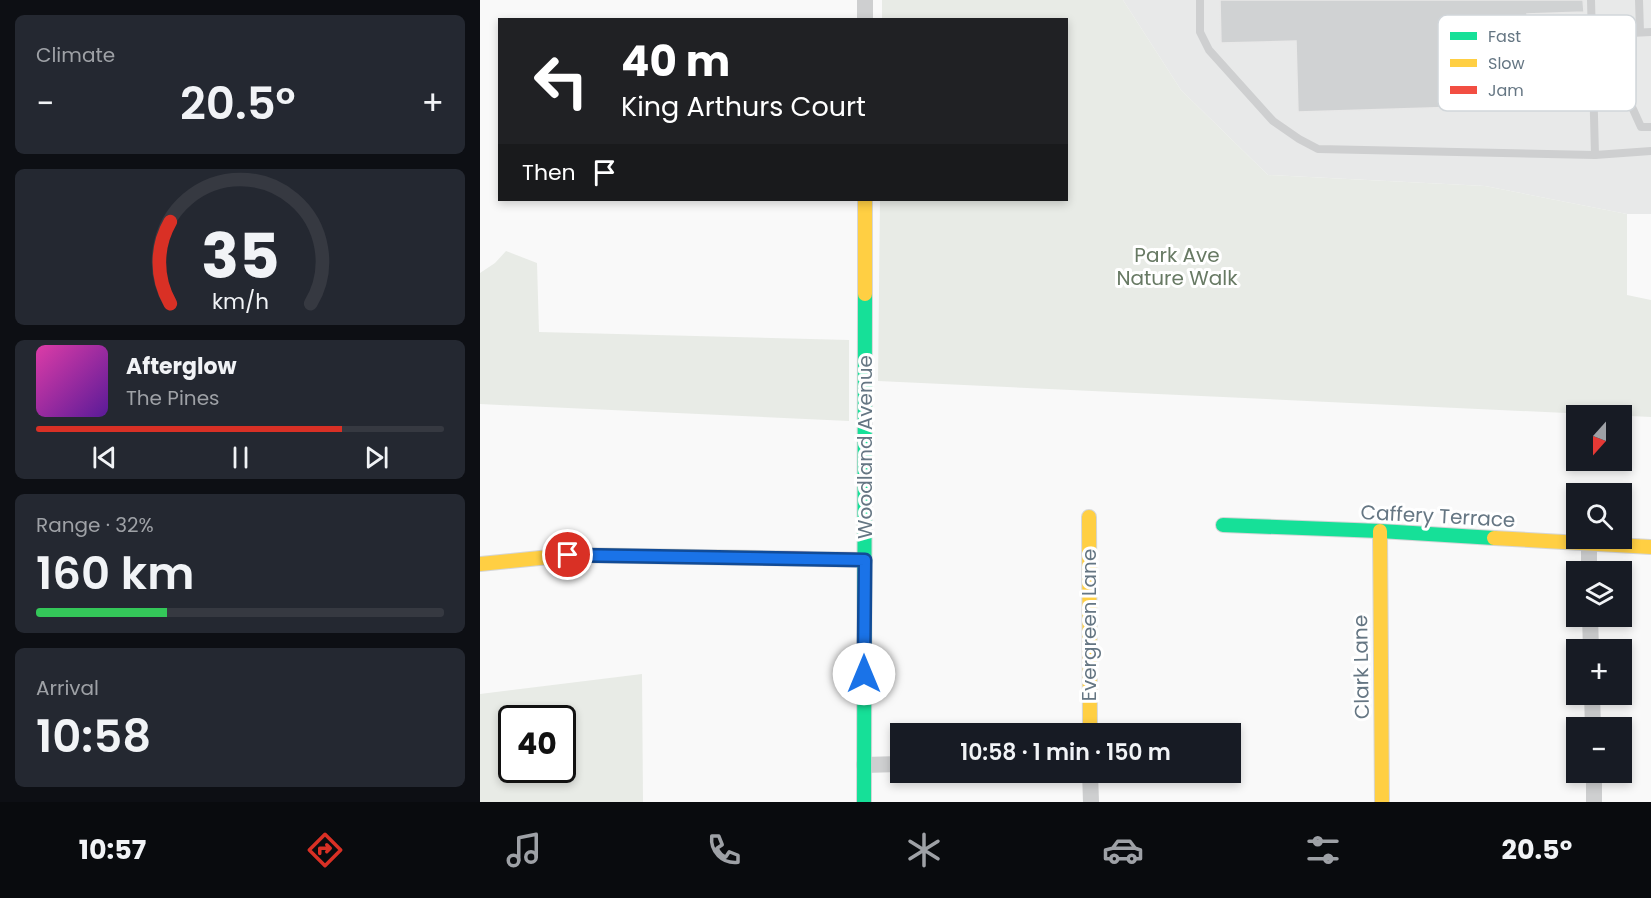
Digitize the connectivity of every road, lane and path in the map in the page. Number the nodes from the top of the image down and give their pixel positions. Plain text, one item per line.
1 (865, 0) edge
2 (1200, 0) edge
3 (1639, 0) edge
4 (865, 18) edge
5 (1637, 32) junction
6 (1651, 32) edge
7 (1636, 47) edge
8 (1594, 111) edge
9 (1634, 111) edge
10 (1651, 127) edge
11 (1651, 151) edge
12 (1595, 155) junction
13 (866, 201) edge
14 (1089, 517) dead end
15 (1223, 525) dead end
16 (1380, 531) junction
17 (1566, 543) edge
18 (1632, 546) edge
19 (1651, 547) edge
20 (865, 560) junction
21 (480, 564) edge
22 (1090, 723) edge
23 (890, 764) edge
24 (864, 765) junction
25 (1090, 783) edge
26 (1594, 783) edge
27 (864, 802) edge
28 (1091, 802) edge
29 (1382, 802) edge
30 (1594, 802) edge

1 - 4 street
2 - 12 lane
3 - 5 lane
5 - 6 lane
5 - 7 lane
8 - 12 lane
9 - 10 lane
11 - 12 lane
13 - 20 street, Woodland Avenue
14 - 22 street, Evergreen Lane
15 - 16 street, Caffery Terrace
16 - 17 street, Caffery Terrace
16 - 29 street, Clark Lane
18 - 19 street, Caffery Terrace
20 - 21 street
20 - 24 street, Woodland Avenue
23 - 24 street
24 - 27 street, Woodland Avenue
25 - 28 street
26 - 30 street

